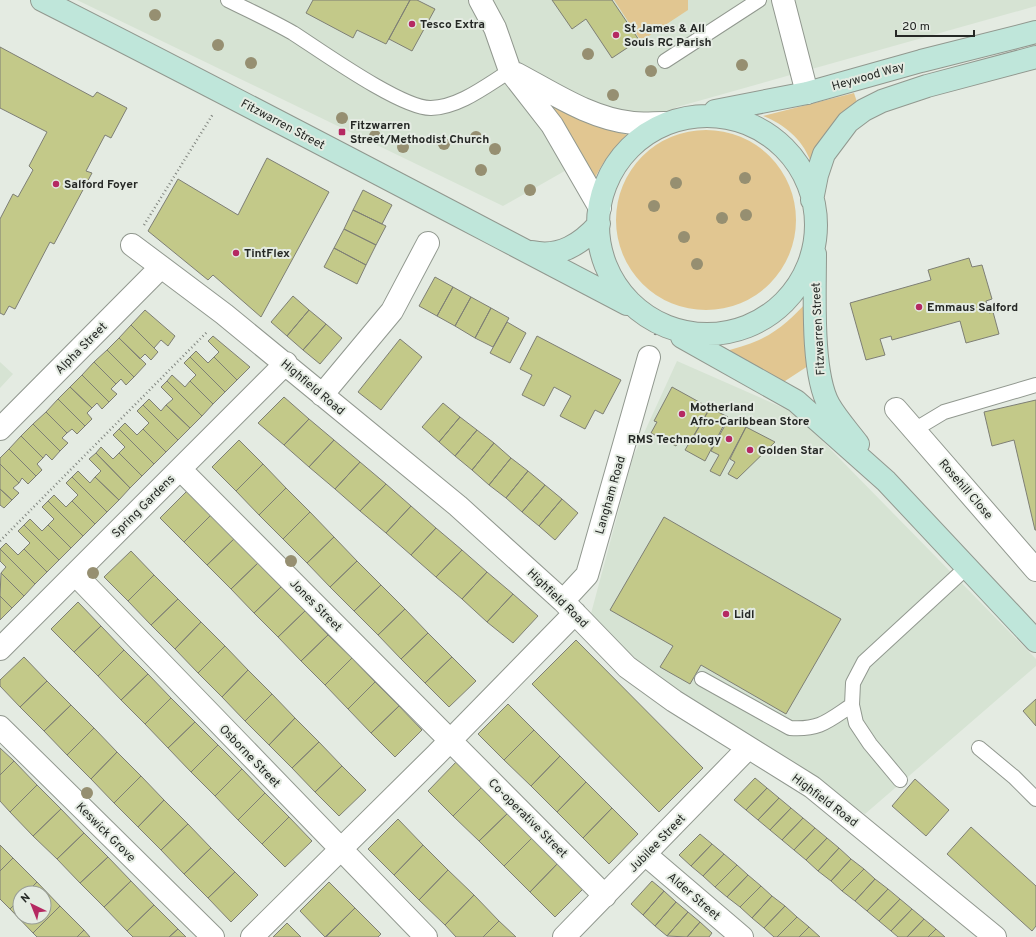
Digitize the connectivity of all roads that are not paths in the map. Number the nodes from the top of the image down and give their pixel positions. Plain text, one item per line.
1 (42, 0) edge
2 (228, 0) edge
3 (480, 0) edge
4 (759, 0) edge
5 (783, 0) edge
6 (249, 5) edge
7 (1036, 32) edge
8 (1036, 57) edge
9 (665, 61) dead end
10 (510, 71) junction
11 (807, 93) junction
12 (698, 115) junction
13 (664, 123) junction
14 (812, 200) junction
15 (599, 216) junction
16 (815, 229) junction
17 (428, 243) dead end
18 (132, 245) road end
19 (523, 249) junction
20 (161, 267) junction
21 (635, 308) junction
22 (669, 330) junction
23 (649, 357) dead end
24 (286, 363) junction
25 (1036, 385) edge
26 (322, 395) junction
27 (896, 409) dead end
28 (0, 429) edge
29 (914, 430) junction
30 (180, 470) junction
31 (886, 481) junction
32 (966, 568) junction
33 (1036, 570) edge
34 (75, 574) junction
35 (569, 607) junction
36 (1036, 641) edge
37 (0, 649) edge
38 (702, 679) dead end
39 (852, 704) junction
40 (0, 727) edge
41 (451, 740) junction
42 (748, 748) junction
43 (980, 748) dead end
44 (900, 780) dead end
45 (1036, 799) edge
46 (340, 849) junction
47 (646, 855) junction
48 (605, 896) junction
49 (213, 937) edge
50 (252, 937) edge
51 (426, 937) edge
52 (564, 937) edge
53 (742, 937) edge
54 (995, 937) edge

1 - 19 street, Fitzwarren Street
2 - 6 lane
3 - 10 street
4 - 9 lane
5 - 11 street
6 - 10 lane
7 - 11 street, Heywood Way
8 - 14 street
10 - 13 street
10 - 15 street
11 - 12 street, Heywood Way
12 - 13 street
12 - 14 street
13 - 15 street
14 - 16 street
15 - 19 street, Fitzwarren Street
15 - 21 street
16 - 22 street
16 - 31 street, Fitzwarren Street
17 - 26 street
18 - 20 street, Highfield Road
19 - 21 street, Fitzwarren Street
20 - 24 street, Highfield Road
20 - 28 street, Alpha Street
21 - 22 street, Fitzwarren Street
22 - 31 street, Fitzwarren Street
23 - 35 street, Langham Road
24 - 26 street, Highfield Road
24 - 30 street, Spring Gardens
25 - 29 lane
26 - 35 street, Highfield Road
27 - 29 street, Rosehill Close
29 - 33 street, Rosehill Close
30 - 34 street, Spring Gardens
30 - 41 street, Jones Street
31 - 32 street, Fitzwarren Street
32 - 36 street, Fitzwarren Street
32 - 39 lane
34 - 37 street, Spring Gardens
34 - 46 street, Osborne Street
35 - 41 street, Langham Road
35 - 42 street, Highfield Road
38 - 39 lane
39 - 44 lane
40 - 49 street, Keswick Grove
41 - 46 street, Langham Road
41 - 48 street, Co-operative Street
42 - 47 street, Jubilee Street
42 - 54 street, Highfield Road
43 - 45 lane
46 - 50 street, Langham Road
46 - 51 street, Osborne Street
47 - 48 street, Jubilee Street
47 - 53 street, Alder Street
48 - 52 street, Jubilee Street

